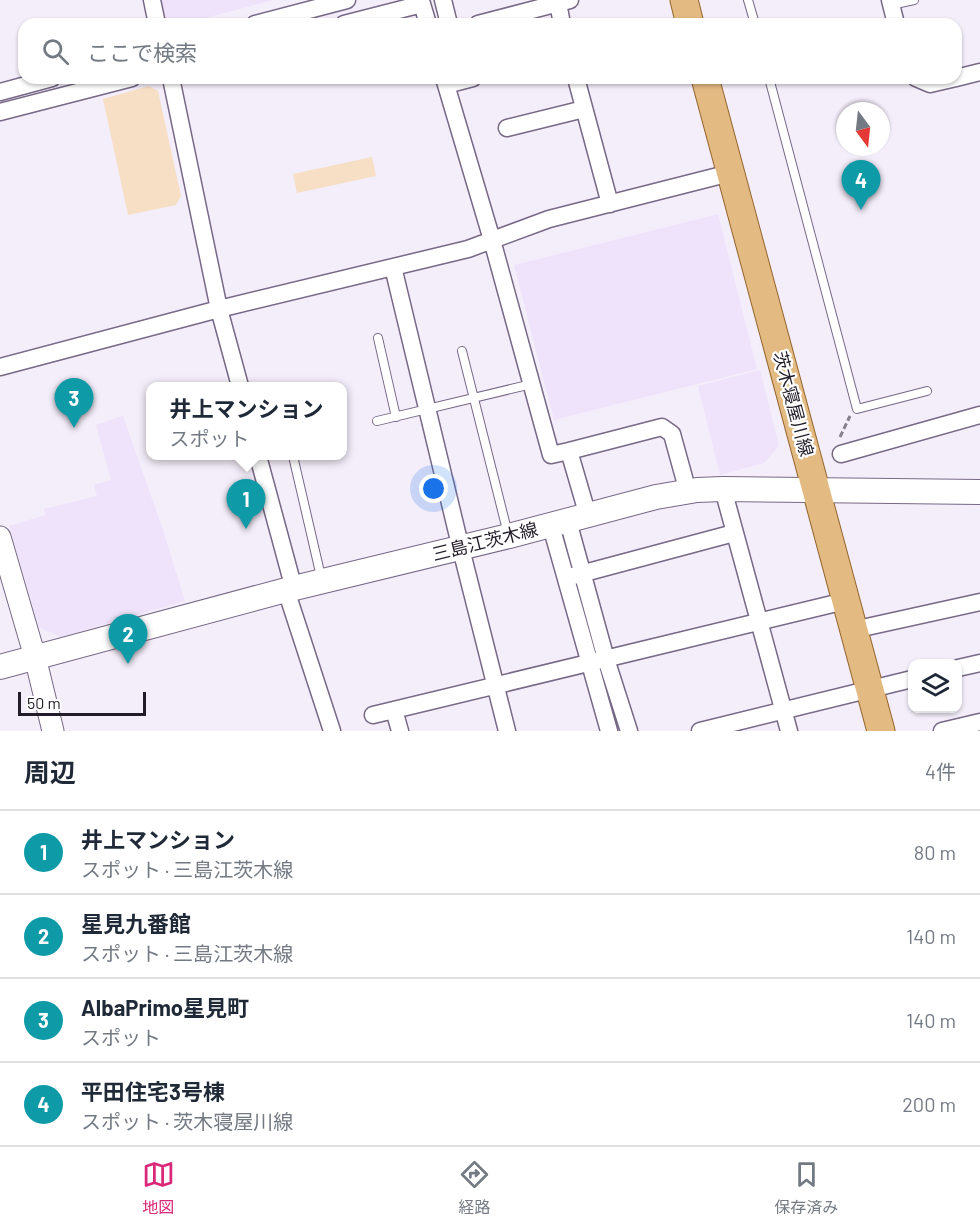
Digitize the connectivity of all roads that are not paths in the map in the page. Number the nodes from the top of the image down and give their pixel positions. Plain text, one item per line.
1 (152, 0) edge
2 (347, 0) edge
3 (443, 0) edge
4 (684, 0) edge
5 (748, 0) edge
6 (914, 0) edge
7 (564, 2) edge
8 (891, 3) edge
9 (156, 18) edge
10 (278, 18) edge
11 (367, 18) edge
12 (426, 18) edge
13 (448, 18) edge
14 (501, 18) edge
15 (563, 18) edge
16 (688, 18) edge
17 (753, 18) edge
18 (895, 18) edge
19 (980, 72) edge
20 (962, 76) edge
21 (30, 84) edge
22 (109, 84) edge
23 (172, 84) edge
24 (446, 84) edge
25 (578, 84) edge
26 (707, 84) edge
27 (771, 84) edge
28 (0, 92) edge
29 (584, 109) junction
30 (0, 112) edge
31 (507, 128) dead end
32 (730, 173) junction
33 (609, 204) junction
34 (492, 240) junction
35 (393, 267) junction
36 (219, 309) junction
37 (378, 338) dead end
38 (462, 351) dead end
39 (0, 367) edge
40 (239, 382) edge
41 (532, 384) junction
42 (927, 391) dead end
43 (474, 398) junction
44 (428, 409) junction
45 (980, 415) edge
46 (396, 417) junction
47 (377, 421) dead end
48 (838, 450) road end
49 (569, 451) junction
50 (259, 460) edge
51 (294, 460) edge
52 (723, 489) junction
53 (815, 489) junction
54 (688, 492) junction
55 (980, 492) edge
56 (569, 521) junction
57 (734, 533) junction
58 (509, 536) junction
59 (0, 537) edge
60 (461, 549) junction
61 (583, 573) junction
62 (5, 576) edge
63 (565, 578) junction
64 (322, 582) junction
65 (290, 590) junction
66 (845, 601) junction
67 (980, 602) edge
68 (758, 622) junction
69 (853, 630) junction
70 (34, 657) junction
71 (606, 659) junction
72 (588, 663) junction
73 (980, 663) edge
74 (0, 667) edge
75 (962, 667) edge
76 (908, 680) edge
77 (496, 685) junction
78 (869, 689) junction
79 (394, 710) junction
80 (783, 710) junction
81 (374, 715) dead end
82 (980, 722) edge
83 (52, 731) edge
84 (332, 731) edge
85 (400, 731) edge
86 (507, 731) edge
87 (609, 731) edge
88 (629, 731) edge
89 (700, 731) edge
90 (789, 731) edge
91 (880, 731) edge
92 (942, 731) edge

1 - 9 street
2 - 10 street
3 - 13 street
4 - 16 main road
5 - 17 lane
6 - 8 lane
7 - 14 street
7 - 15 street
8 - 18 street
11 - 12 street
19 - 20 street
21 - 28 street
22 - 30 street
23 - 36 street
24 - 34 street
25 - 29 street
26 - 32 main road, 茨木寝屋川線
27 - 42 lane
29 - 31 street
29 - 33 street
32 - 33 street
32 - 53 main road, 茨木寝屋川線
33 - 34 street
34 - 35 street
34 - 41 street
35 - 36 street
35 - 44 street
36 - 39 street
36 - 40 street
37 - 46 lane
38 - 43 lane
41 - 43 lane
41 - 49 street
43 - 44 lane
43 - 58 lane
44 - 46 lane
44 - 60 street
45 - 48 street
46 - 47 lane
49 - 54 street
49 - 56 street
50 - 65 street
51 - 64 lane
52 - 53 main road, 三島江茨木線
52 - 54 main road, 三島江茨木線
52 - 57 street
53 - 55 main road, 三島江茨木線
53 - 66 main road, 茨木寝屋川線
54 - 56 main road, 三島江茨木線
56 - 58 main road, 三島江茨木線
56 - 61 street
56 - 63 street
57 - 61 street
57 - 68 street
58 - 60 main road, 三島江茨木線
59 - 62 street
60 - 64 main road, 三島江茨木線
60 - 77 street
61 - 63 street
61 - 71 street
62 - 70 street
63 - 72 street
64 - 65 main road, 三島江茨木線
65 - 70 main road, 三島江茨木線
65 - 84 street
66 - 68 street
66 - 69 main road, 茨木寝屋川線
67 - 69 street
68 - 71 street
68 - 80 street
69 - 78 main road, 茨木寝屋川線
70 - 74 main road, 三島江茨木線
70 - 83 street
71 - 72 street
71 - 88 street
72 - 77 street
72 - 87 street
73 - 75 street
76 - 78 street
77 - 79 street
77 - 86 street
78 - 80 street
78 - 91 main road, 茨木寝屋川線
79 - 81 street
79 - 85 street
80 - 89 street
80 - 90 street
82 - 92 street

